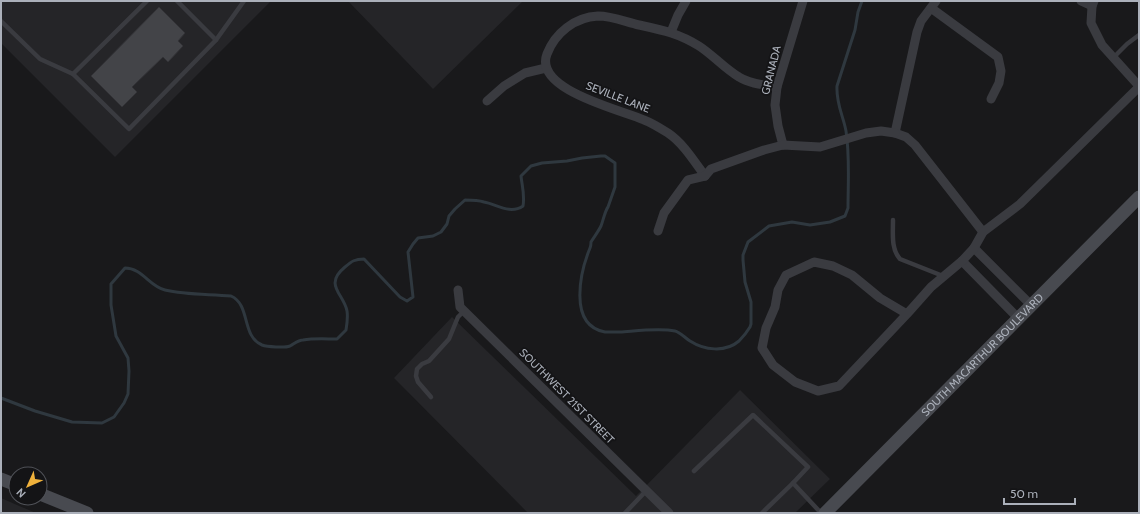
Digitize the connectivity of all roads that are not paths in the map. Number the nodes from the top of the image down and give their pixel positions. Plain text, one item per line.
1 (147, 1) edge
2 (177, 1) edge
3 (244, 1) edge
4 (803, 1) edge
5 (1081, 1) edge
6 (683, 2) edge
7 (933, 4) edge
8 (1093, 4) edge
9 (1, 21) edge
10 (671, 32) junction
11 (1139, 35) edge
12 (216, 40) junction
13 (1114, 58) junction
14 (546, 68) junction
15 (73, 74) junction
16 (777, 87) junction
17 (1139, 87) edge
18 (991, 99) dead end
19 (486, 101) dead end
20 (895, 133) junction
21 (783, 145) junction
22 (705, 176) junction
23 (1139, 197) edge
24 (893, 220) dead end
25 (658, 231) dead end
26 (983, 232) junction
27 (974, 248) junction
28 (962, 261) junction
29 (943, 276) junction
30 (458, 290) dead end
31 (1031, 305) junction
32 (464, 311) junction
33 (907, 314) junction
34 (1018, 318) junction
35 (431, 397) dead end
36 (694, 471) dead end
37 (793, 483) junction
38 (646, 491) junction
39 (48, 497) edge
40 (87, 513) edge
41 (625, 513) edge
42 (669, 513) edge
43 (762, 513) edge
44 (821, 513) edge
45 (825, 513) edge

1 - 15 lane
2 - 12 lane
3 - 12 lane
4 - 16 street, GRANADA
5 - 8 street
6 - 10 street
7 - 18 street
7 - 20 street
8 - 13 street
9 - 15 lane
10 - 14 street
10 - 16 street
11 - 13 lane
12 - 15 lane
13 - 17 street
14 - 19 street
14 - 22 street, SEVILLE LANE
16 - 21 street, GRANADA
17 - 26 street
20 - 21 street
20 - 26 street
21 - 22 street
22 - 25 street
23 - 31 main road, SOUTH MACARTHUR BOULEVARD
24 - 29 lane
26 - 27 street
27 - 28 street
27 - 31 street
28 - 29 street
28 - 34 street
29 - 33 street
30 - 32 street, SOUTHWEST 21ST STREET
31 - 34 main road, SOUTH MACARTHUR BOULEVARD
32 - 35 lane
32 - 38 street, SOUTHWEST 21ST STREET
33 - 33 street
34 - 45 main road, SOUTH MACARTHUR BOULEVARD
36 - 37 lane
37 - 43 lane
37 - 44 lane
38 - 41 lane
38 - 42 street, SOUTHWEST 21ST STREET
39 - 40 main road

